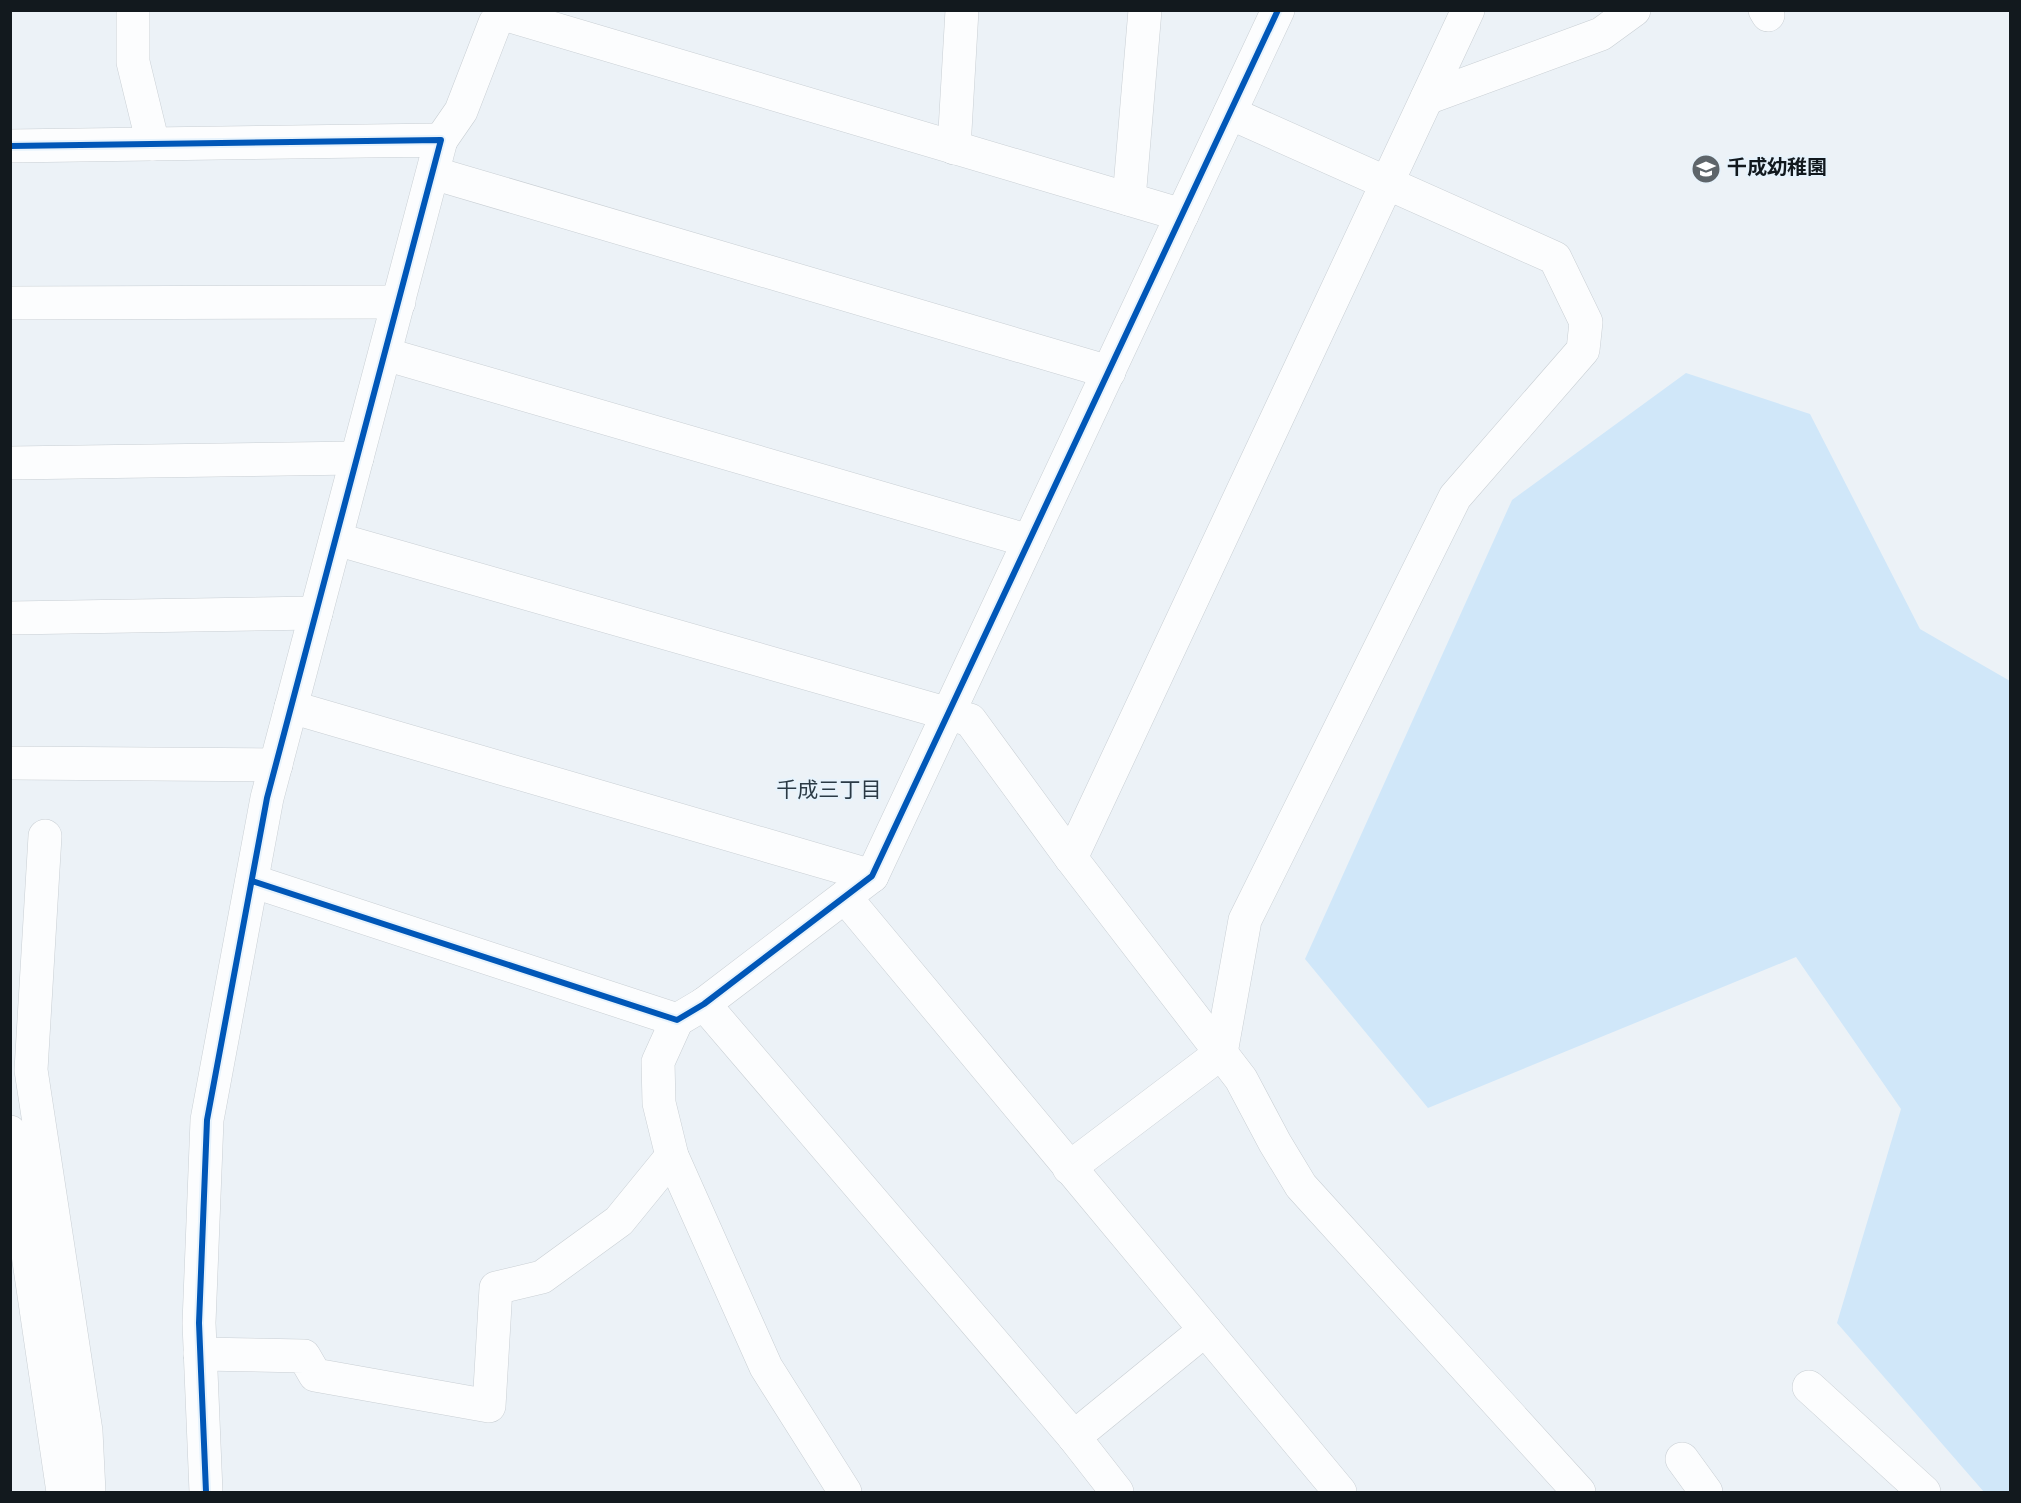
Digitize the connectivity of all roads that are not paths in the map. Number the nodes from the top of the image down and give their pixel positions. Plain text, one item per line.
1 (134, 10) edge
2 (962, 10) edge
3 (1144, 10) edge
4 (1278, 10) edge
5 (1468, 10) edge
6 (1634, 10) edge
7 (506, 12) edge
8 (1427, 98) junction
9 (1230, 113) junction
10 (441, 140) junction
11 (153, 144) junction
12 (10, 146) edge
13 (954, 148) junction
14 (433, 173) junction
15 (1387, 183) junction
16 (1129, 199) junction
17 (1182, 215) junction
18 (10, 303) edge
19 (399, 303) junction
20 (385, 354) junction
21 (1109, 372) junction
22 (357, 458) junction
23 (10, 463) edge
24 (336, 539) junction
25 (1029, 541) junction
26 (316, 613) junction
27 (10, 618) edge
28 (291, 706) junction
29 (948, 714) junction
30 (10, 764) edge
31 (276, 765) junction
32 (45, 836) dead end
33 (1071, 858) junction
34 (872, 876) junction
35 (252, 881) junction
36 (844, 897) junction
37 (691, 1012) junction
38 (1221, 1053) junction
39 (10, 1132) edge
40 (672, 1156) junction
41 (1069, 1168) junction
42 (1205, 1330) junction
43 (200, 1354) junction
44 (1809, 1387) dead end
45 (1074, 1437) junction
46 (1682, 1459) dead end
47 (63, 1492) edge
48 (89, 1492) edge
49 (206, 1492) edge
50 (845, 1492) edge
51 (1117, 1492) edge
52 (1340, 1492) edge
53 (1579, 1492) edge
54 (1706, 1492) edge
55 (1924, 1492) edge

1 - 11 street
2 - 13 street
3 - 16 street
4 - 9 street
5 - 8 street
6 - 8 street
7 - 10 street
7 - 13 street
8 - 15 street
9 - 15 street
9 - 17 street
10 - 11 street
10 - 14 street
11 - 12 street
13 - 16 street
14 - 19 street
14 - 21 street
15 - 33 street
15 - 38 street
16 - 17 street
17 - 21 street
18 - 19 street
19 - 20 street
20 - 22 street
20 - 25 street
21 - 25 street
22 - 23 street
22 - 24 street
24 - 26 street
24 - 29 street
25 - 29 street
26 - 27 street
26 - 28 street
28 - 31 street
28 - 34 street
29 - 33 street
29 - 34 street
30 - 31 street
31 - 35 street
32 - 48 street
33 - 38 street
34 - 36 street
35 - 37 street
35 - 43 street
36 - 37 street
36 - 41 street
37 - 40 street
37 - 45 street
38 - 41 street
38 - 53 street
39 - 47 street
40 - 43 street
40 - 50 street
41 - 42 street
42 - 45 street
42 - 52 street
43 - 49 street
44 - 55 street
45 - 51 street
46 - 54 street

